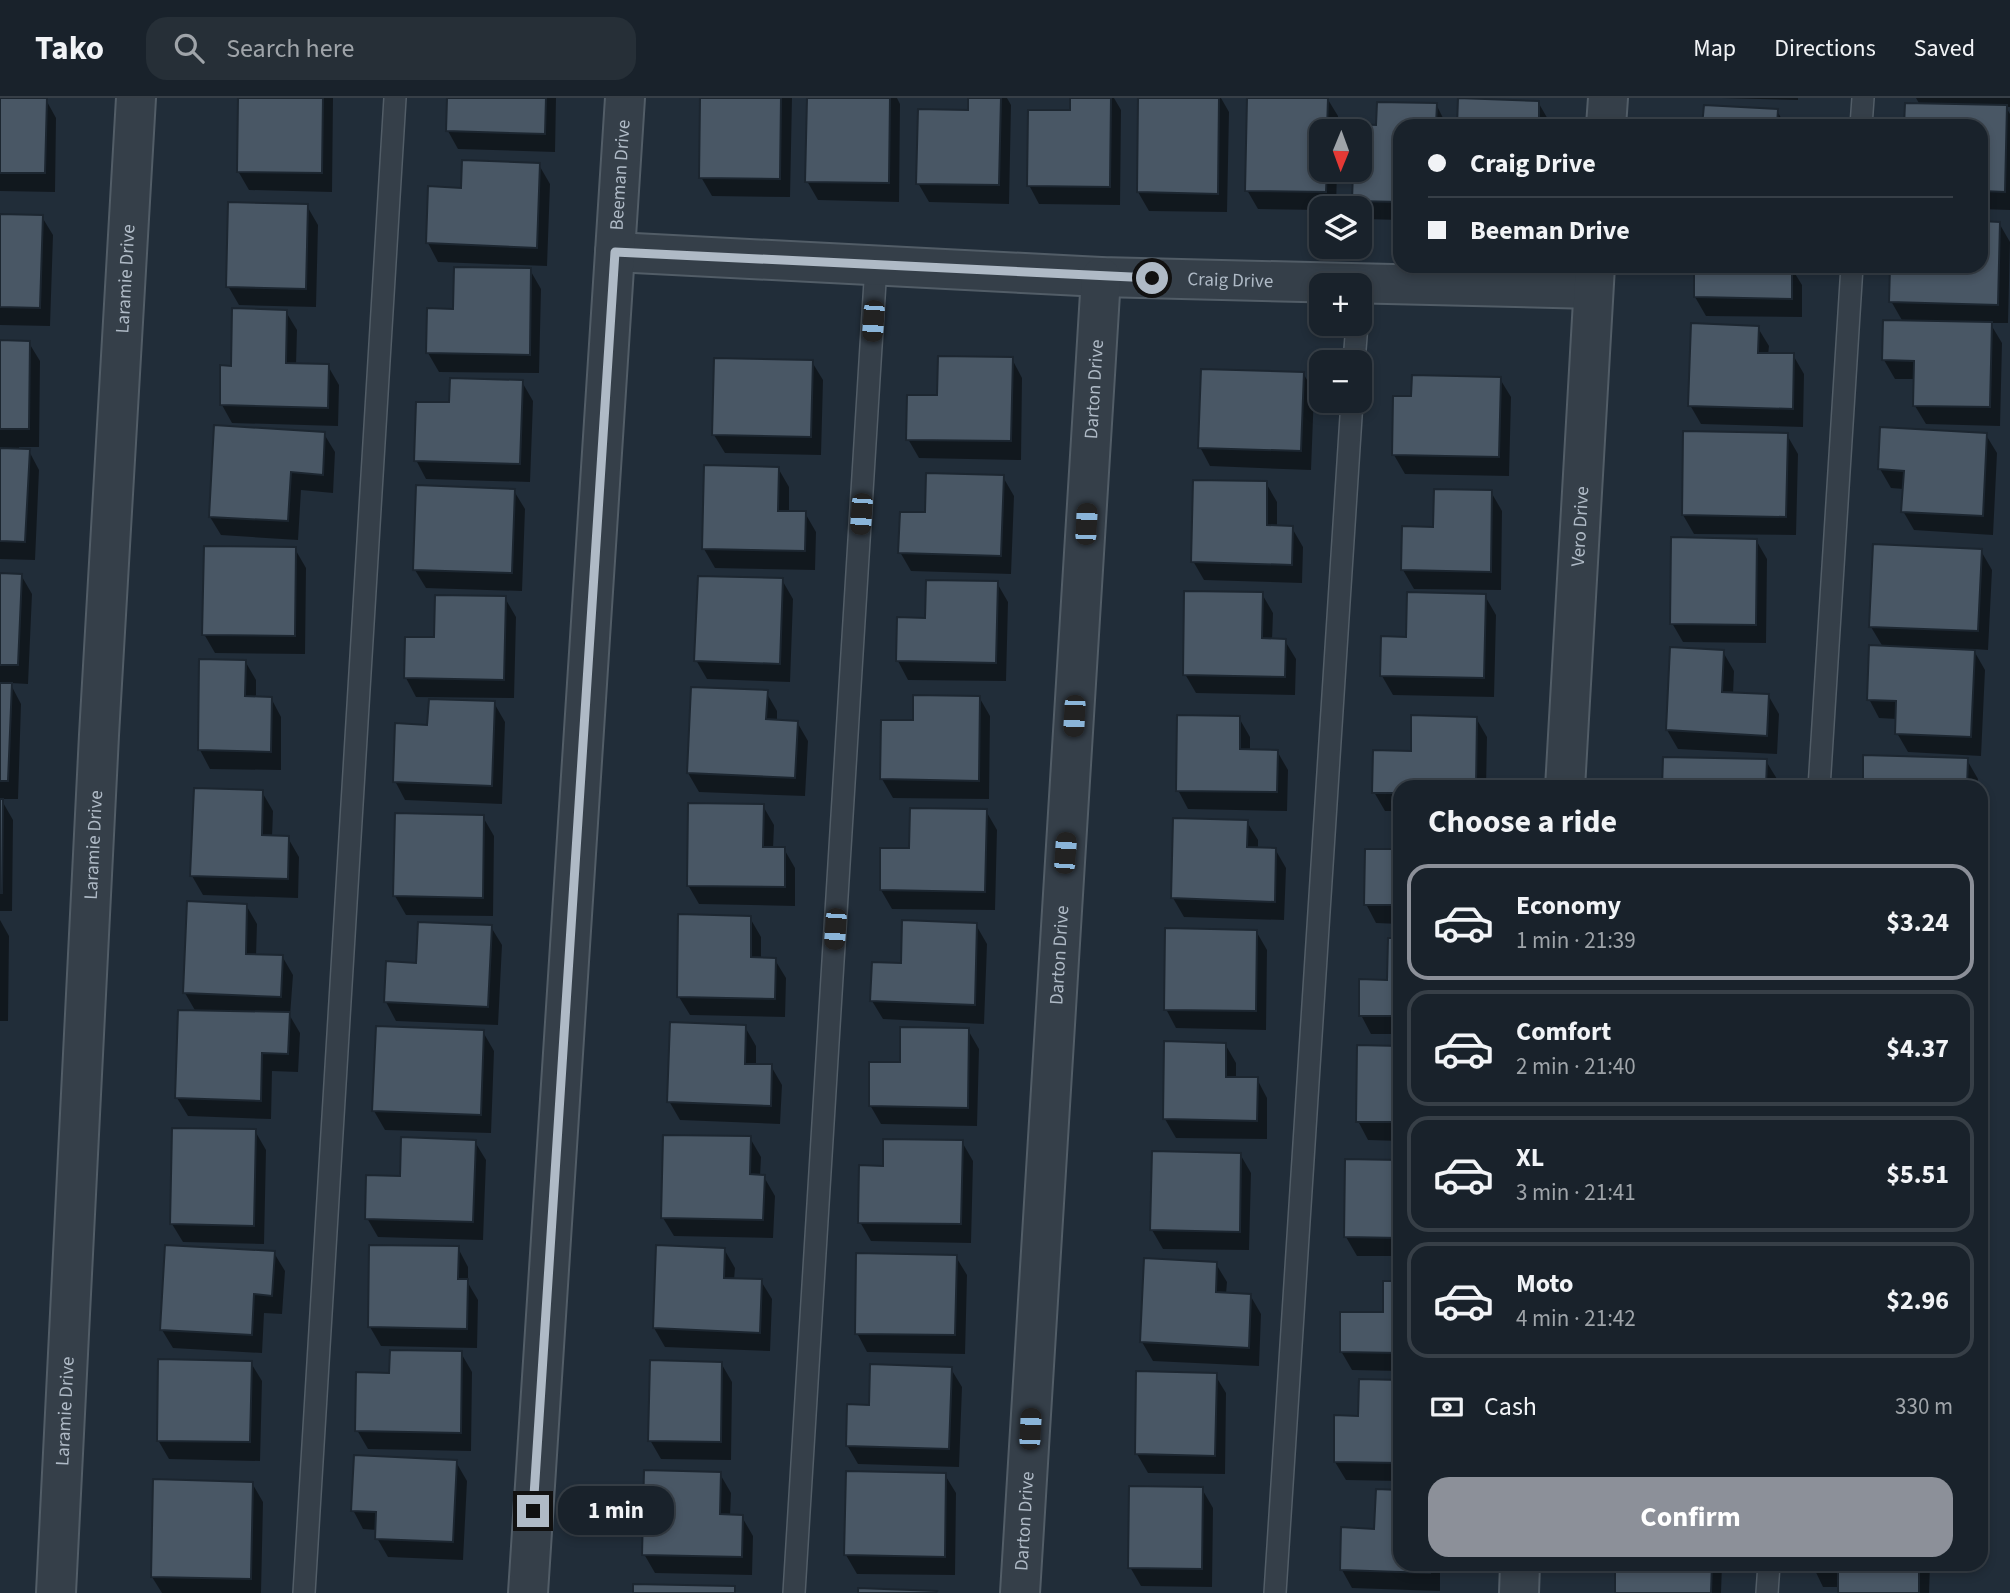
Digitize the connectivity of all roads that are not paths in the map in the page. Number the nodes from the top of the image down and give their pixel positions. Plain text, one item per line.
1 (136, 98) edge
2 (395, 98) edge
3 (625, 98) edge
4 (1608, 98) edge
5 (1863, 98) edge
6 (1606, 119) edge
7 (1862, 119) edge
8 (615, 252) junction
9 (876, 265) junction
10 (1852, 273) edge
11 (1101, 277) junction
12 (1594, 277) edge
13 (1309, 283) edge
14 (1372, 284) edge
15 (1351, 413) edge
16 (1565, 780) edge
17 (1820, 780) edge
18 (1520, 1571) edge
19 (1769, 1571) edge
20 (56, 1593) edge
21 (304, 1593) edge
22 (528, 1593) edge
23 (794, 1593) edge
24 (1020, 1593) edge
25 (1275, 1593) edge
26 (1518, 1593) edge
27 (1767, 1593) edge

1 - 20 street, Laramie Drive
2 - 21 lane
3 - 8 street, Beeman Drive
4 - 6 street
5 - 7 lane
8 - 9 street, Craig Drive
8 - 22 street, Beeman Drive
9 - 11 street, Craig Drive
9 - 23 lane
10 - 17 lane
11 - 13 street, Craig Drive
11 - 24 street, Darton Drive
12 - 14 street, Craig Drive
12 - 16 street, Vero Drive
15 - 25 lane
18 - 26 street
19 - 27 lane

